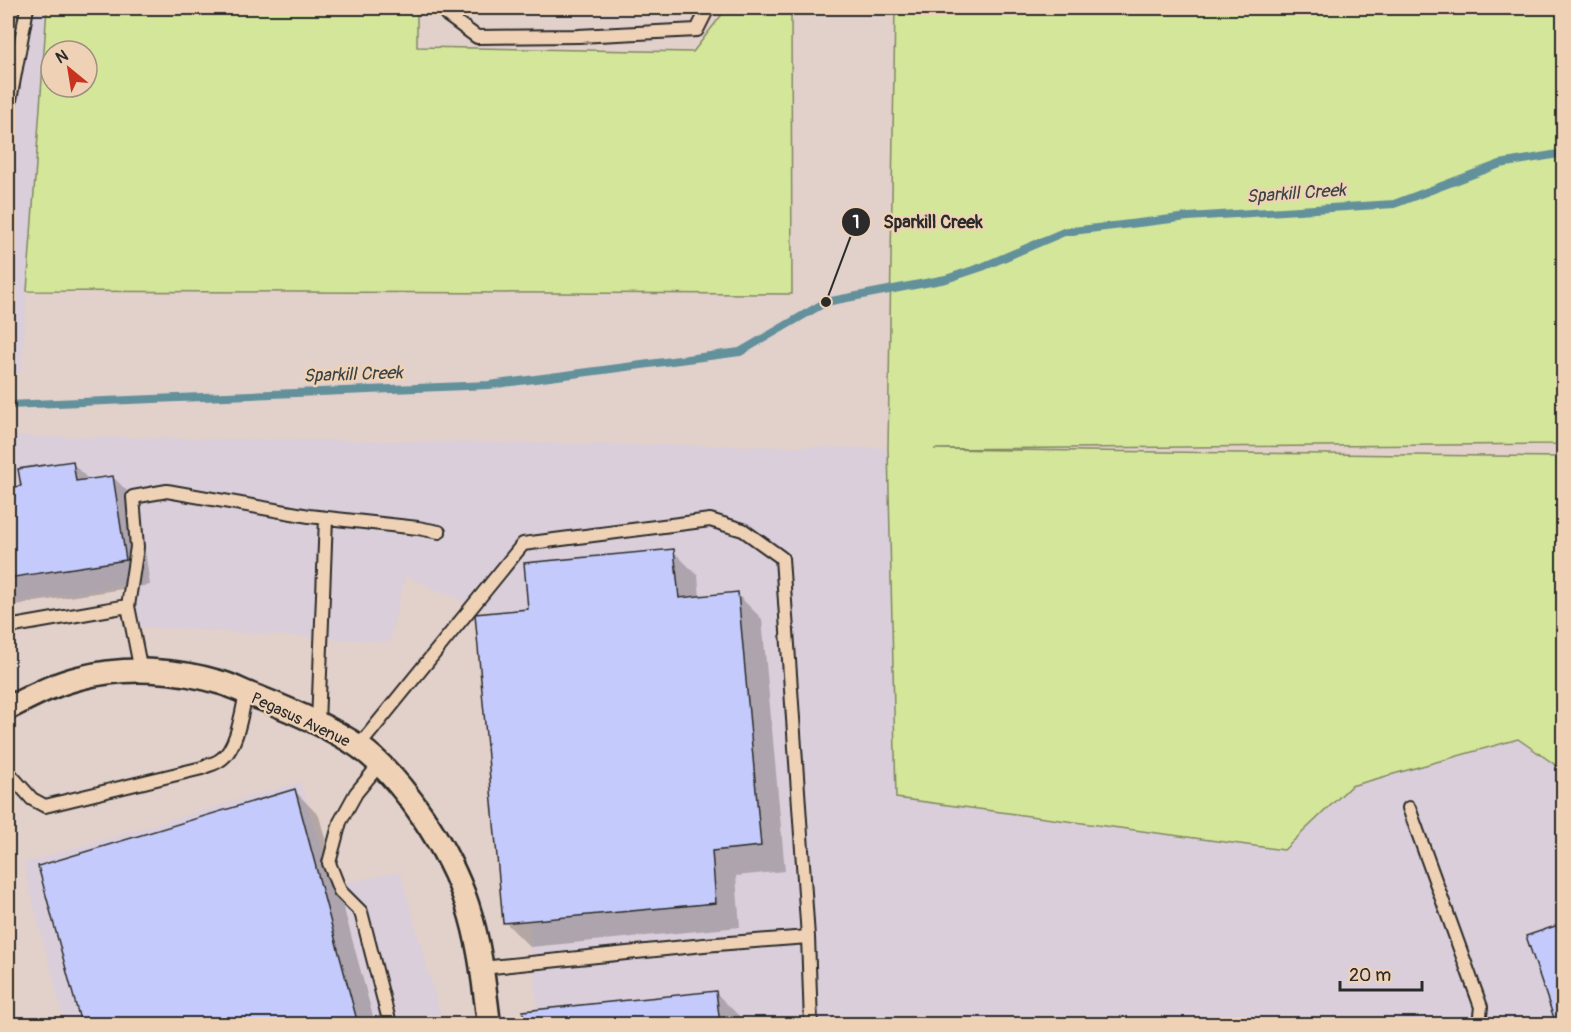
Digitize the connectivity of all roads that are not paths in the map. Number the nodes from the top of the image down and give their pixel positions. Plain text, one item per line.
1 (27, 8) edge
2 (446, 8) edge
3 (708, 8) edge
4 (8, 111) edge
5 (326, 518) junction
6 (440, 532) dead end
7 (128, 606) junction
8 (8, 627) edge
9 (141, 671) junction
10 (246, 693) junction
11 (8, 708) edge
12 (318, 723) junction
13 (359, 746) junction
14 (379, 765) junction
15 (8, 772) edge
16 (1409, 808) dead end
17 (808, 937) junction
18 (482, 968) junction
19 (390, 1024) edge
20 (489, 1024) edge
21 (811, 1024) edge
22 (1479, 1024) edge

1 - 4 lane
2 - 3 lane
5 - 6 lane
5 - 7 lane
5 - 12 lane
7 - 8 lane
7 - 9 lane
9 - 10 street, Pegasus Avenue
9 - 11 street, Pegasus Avenue
10 - 12 street, Pegasus Avenue
10 - 15 lane
12 - 13 street, Pegasus Avenue
13 - 14 street, Pegasus Avenue
13 - 17 lane
14 - 18 street, Pegasus Avenue
14 - 19 lane
16 - 22 lane
17 - 18 lane
17 - 21 lane
18 - 20 street, Pegasus Avenue

